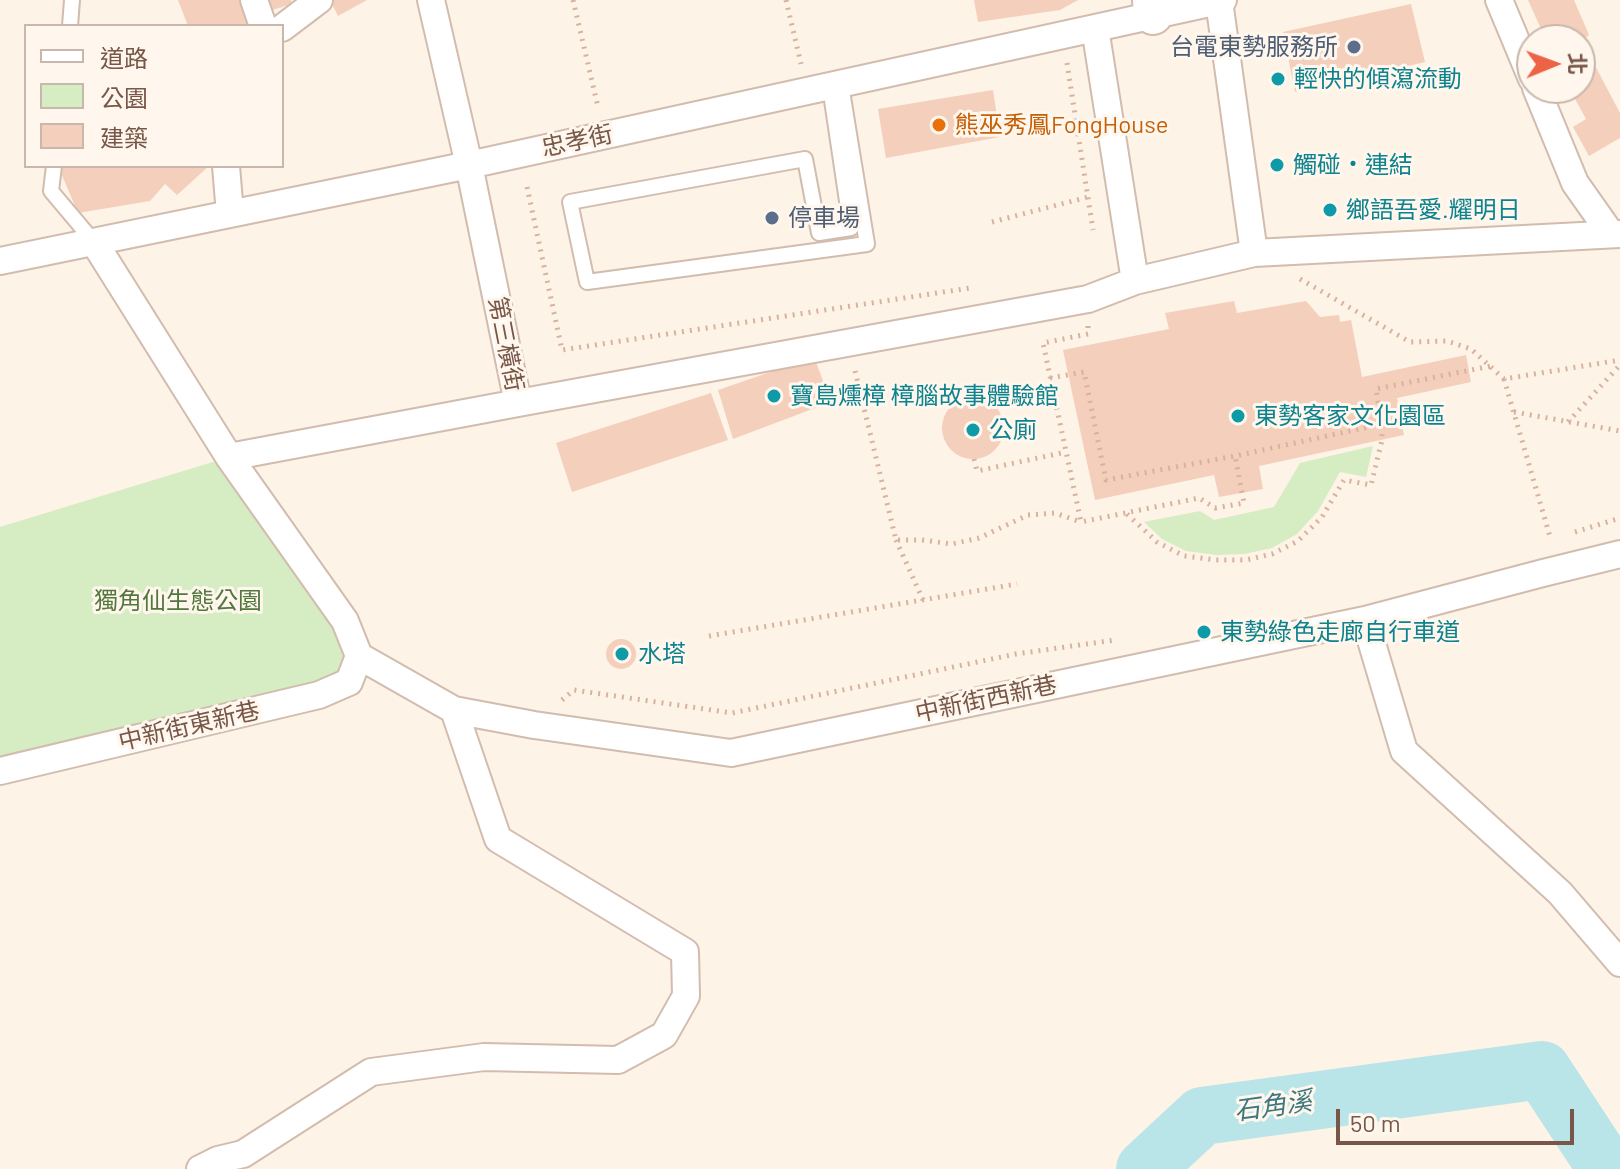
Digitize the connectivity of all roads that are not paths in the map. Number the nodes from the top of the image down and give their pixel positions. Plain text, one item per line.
1 (72, 0) edge
2 (254, 0) edge
3 (319, 0) edge
4 (431, 0) edge
5 (1221, 0) edge
6 (1499, 0) edge
7 (1152, 7) edge
8 (70, 24) edge
9 (262, 24) edge
10 (284, 26) edge
11 (1095, 28) junction
12 (1516, 41) edge
13 (826, 88) junction
14 (1543, 104) edge
15 (469, 165) junction
16 (54, 168) edge
17 (226, 168) edge
18 (230, 214) junction
19 (1615, 234) edge
20 (94, 242) junction
21 (1254, 253) junction
22 (0, 261) edge
23 (1135, 281) junction
24 (518, 403) junction
25 (229, 457) junction
26 (1620, 554) edge
27 (1365, 620) junction
28 (359, 656) junction
29 (454, 710) junction
30 (0, 771) edge
31 (1620, 963) edge
32 (200, 1169) edge

1 - 8 lane
2 - 9 street
3 - 10 street
4 - 15 street, 第三橫街
5 - 7 street
5 - 21 street
6 - 12 street
7 - 11 street, 忠孝街
11 - 13 street, 忠孝街
11 - 23 street
13 - 13 lane
13 - 15 street, 忠孝街
14 - 19 street
15 - 18 street, 忠孝街
15 - 24 street, 第三橫街
16 - 20 lane
17 - 18 street
18 - 20 street, 忠孝街
19 - 21 street
20 - 22 street, 忠孝街
20 - 25 street
21 - 23 street
23 - 24 street
24 - 25 street, 第三橫街
25 - 28 street
26 - 27 street, 中新街西新巷
27 - 29 street, 中新街西新巷
27 - 31 street
28 - 29 street, 中新街西新巷
28 - 30 street, 中新街東新巷
29 - 32 street

